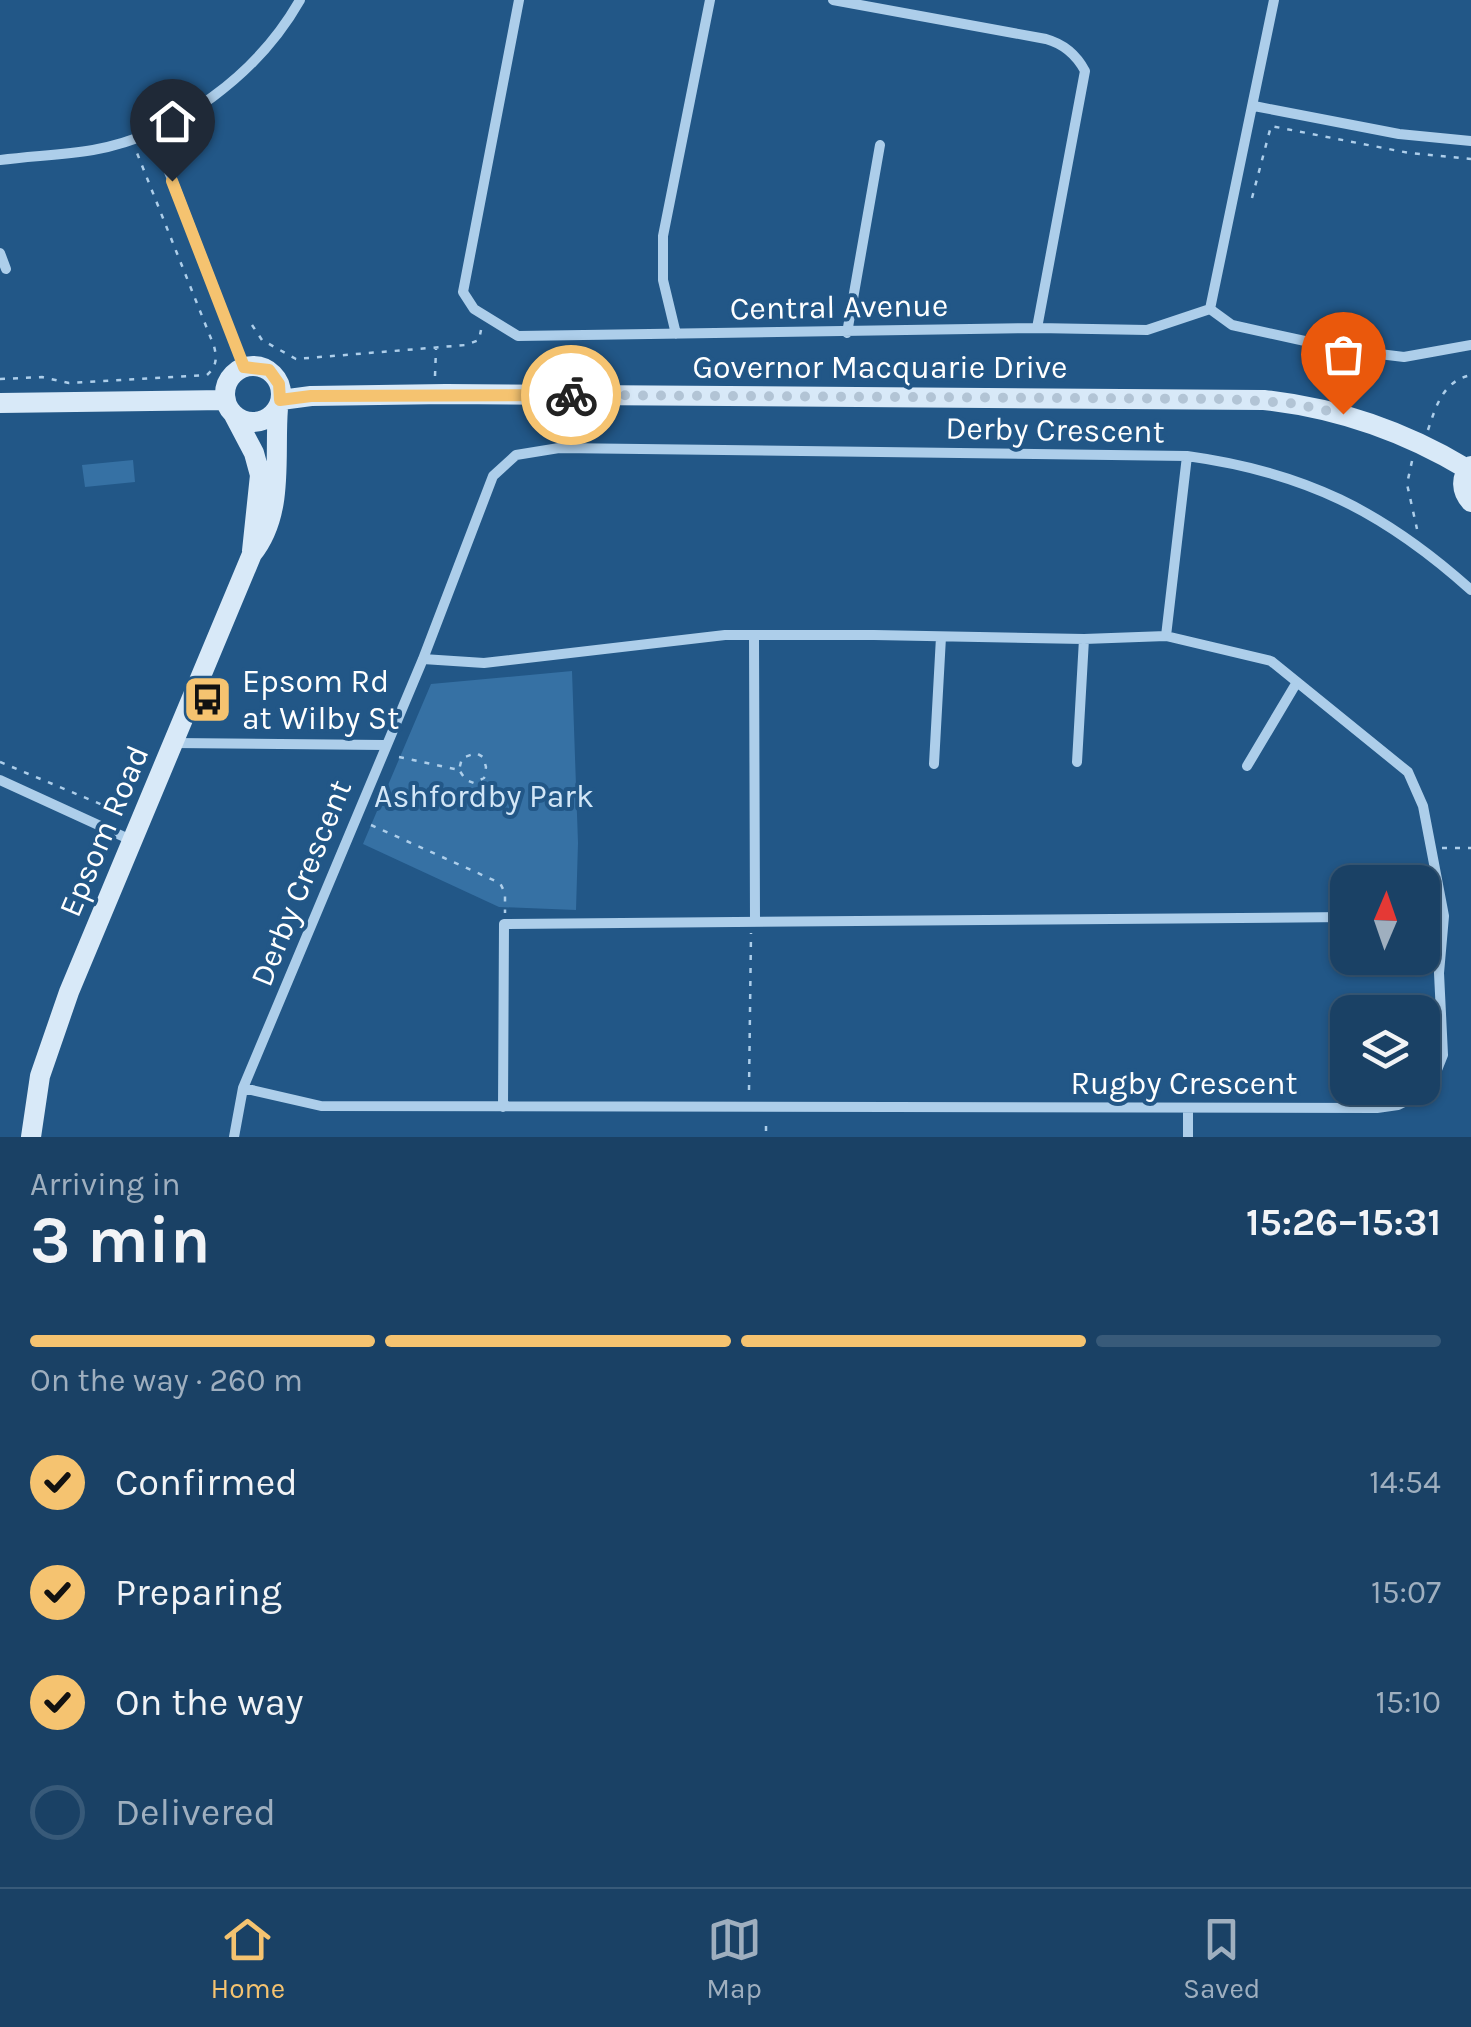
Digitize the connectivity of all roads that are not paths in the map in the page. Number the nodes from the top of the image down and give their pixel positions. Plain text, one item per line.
1 (300, 0) edge
2 (519, 0) edge
3 (710, 0) edge
4 (833, 0) edge
5 (1274, 0) edge
6 (1254, 106) junction
7 (153, 130) junction
8 (1471, 141) edge
9 (880, 145) dead end
10 (0, 160) edge
11 (0, 253) edge
12 (6, 269) dead end
13 (1210, 309) junction
14 (1037, 328) junction
15 (847, 333) junction
16 (676, 334) junction
17 (1471, 345) edge
18 (244, 367) junction
19 (0, 403) edge
20 (279, 404) junction
21 (230, 407) junction
22 (1187, 456) junction
23 (1469, 467) edge
24 (1471, 502) edge
25 (252, 554) junction
26 (1471, 590) edge
27 (754, 636) junction
28 (1166, 636) junction
29 (942, 637) junction
30 (1084, 639) junction
31 (423, 660) junction
32 (1297, 682) junction
33 (173, 742) junction
34 (384, 745) junction
35 (1077, 762) dead end
36 (934, 764) dead end
37 (1247, 766) dead end
38 (0, 780) edge
39 (131, 840) junction
40 (1440, 916) edge
41 (1444, 916) junction
42 (1330, 917) edge
43 (755, 922) junction
44 (242, 1088) junction
45 (503, 1107) junction
46 (1188, 1108) junction
47 (31, 1137) edge
48 (234, 1137) edge
49 (1188, 1137) edge

1 - 7 street
2 - 16 street, Central Avenue
3 - 16 street
4 - 14 street
5 - 6 street
6 - 8 street
6 - 13 street
7 - 10 street
7 - 18 street
9 - 15 street
11 - 12 street
13 - 14 street, Central Avenue
13 - 17 street
14 - 15 street, Central Avenue
15 - 16 street, Central Avenue
18 - 20 main road
18 - 21 main road
19 - 21 main road
20 - 21 main road
20 - 23 main road, Governor Macquarie Drive
20 - 25 main road, Epsom Road
21 - 25 main road, Epsom Road
22 - 26 street, Derby Crescent
22 - 28 street
22 - 31 street, Derby Crescent
23 - 24 main road
25 - 33 main road, Epsom Road
27 - 29 street, Rugby Crescent
27 - 31 street, Rugby Crescent
27 - 43 street
28 - 30 street, Rugby Crescent
28 - 32 street, Rugby Crescent
29 - 30 street, Rugby Crescent
29 - 36 street
30 - 35 street
31 - 34 street, Derby Crescent
32 - 37 street
32 - 41 street, Rugby Crescent
33 - 34 street
33 - 39 main road, Epsom Road
34 - 44 street, Derby Crescent
38 - 39 street
39 - 47 main road, Epsom Road
40 - 41 street
41 - 46 street, Rugby Crescent
42 - 43 street
43 - 45 street
44 - 45 street, Rugby Crescent
44 - 48 street, Derby Crescent
45 - 46 street, Rugby Crescent
46 - 49 street

